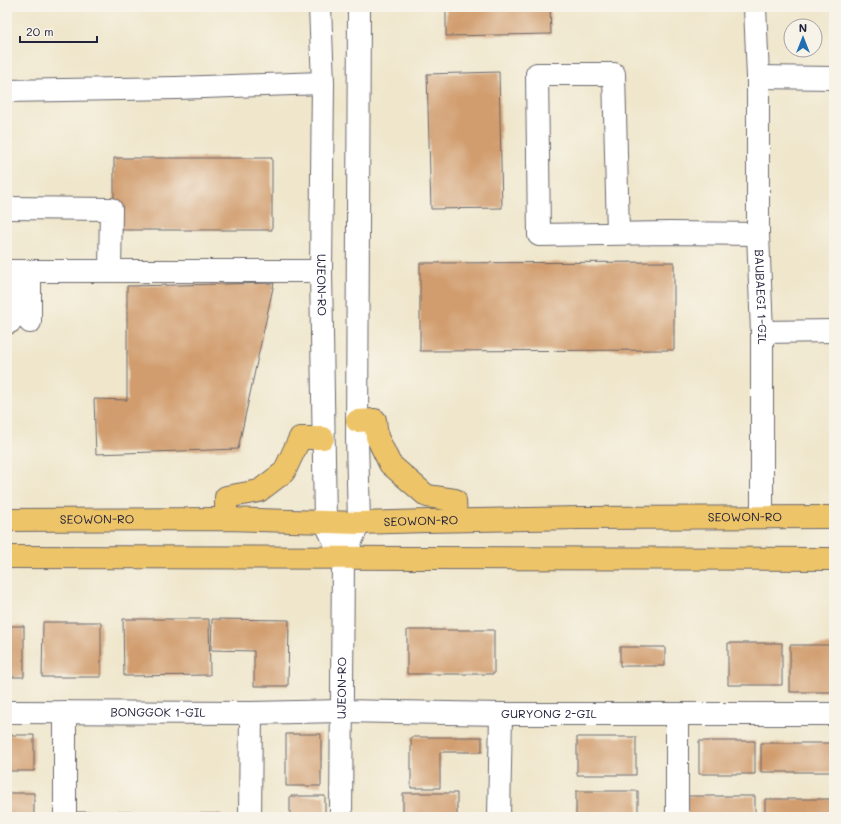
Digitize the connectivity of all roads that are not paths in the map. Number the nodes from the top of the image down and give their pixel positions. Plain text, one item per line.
1 (320, 7) edge
2 (359, 7) edge
3 (756, 7) edge
4 (758, 77) junction
5 (834, 78) edge
6 (323, 83) junction
7 (7, 91) edge
8 (7, 208) edge
9 (618, 233) junction
10 (758, 234) junction
11 (16, 271) edge
12 (110, 271) junction
13 (321, 271) junction
14 (20, 322) dead end
15 (834, 331) edge
16 (762, 332) junction
17 (357, 421) junction
18 (323, 438) junction
19 (762, 516) junction
20 (834, 517) edge
21 (226, 519) junction
22 (7, 520) edge
23 (456, 520) junction
24 (325, 522) junction
25 (359, 523) junction
26 (7, 557) edge
27 (343, 559) junction
28 (834, 559) edge
29 (341, 711) junction
30 (7, 712) edge
31 (65, 712) junction
32 (251, 713) junction
33 (501, 714) junction
34 (677, 714) junction
35 (834, 714) edge
36 (65, 817) edge
37 (250, 817) edge
38 (341, 817) edge
39 (499, 817) edge
40 (676, 817) edge

1 - 6 street, UJEON-RO
2 - 17 street, UJEON-RO
3 - 4 street, BAUBAEGI 1-GIL
4 - 5 street
4 - 10 street, BAUBAEGI 1-GIL
6 - 7 street
6 - 13 street, UJEON-RO
8 - 12 street
9 - 9 street
9 - 10 street
10 - 16 street, BAUBAEGI 1-GIL
11 - 12 street
11 - 14 street
12 - 13 street
13 - 18 street, UJEON-RO
15 - 16 street
16 - 19 street, BAUBAEGI 1-GIL
17 - 23 main road
17 - 25 street, UJEON-RO
18 - 21 main road
18 - 24 street, UJEON-RO
19 - 20 main road, SEOWON-RO
19 - 23 main road, SEOWON-RO
21 - 22 main road, SEOWON-RO
21 - 24 main road, SEOWON-RO
23 - 25 main road, SEOWON-RO
24 - 25 main road, SEOWON-RO
24 - 27 street, UJEON-RO
25 - 27 street, UJEON-RO
26 - 27 main road
27 - 28 main road
27 - 29 street, UJEON-RO
29 - 32 street, BONGGOK 1-GIL
29 - 33 street, BONGGOK 1-GIL
29 - 38 street, UJEON-RO
30 - 31 street, BONGGOK 1-GIL
31 - 32 street, BONGGOK 1-GIL
31 - 36 street
32 - 37 street
33 - 34 street, GURYONG 2-GIL
33 - 39 street, GURYONG 2-GIL
34 - 35 street, GURYONG 2-GIL
34 - 40 street

